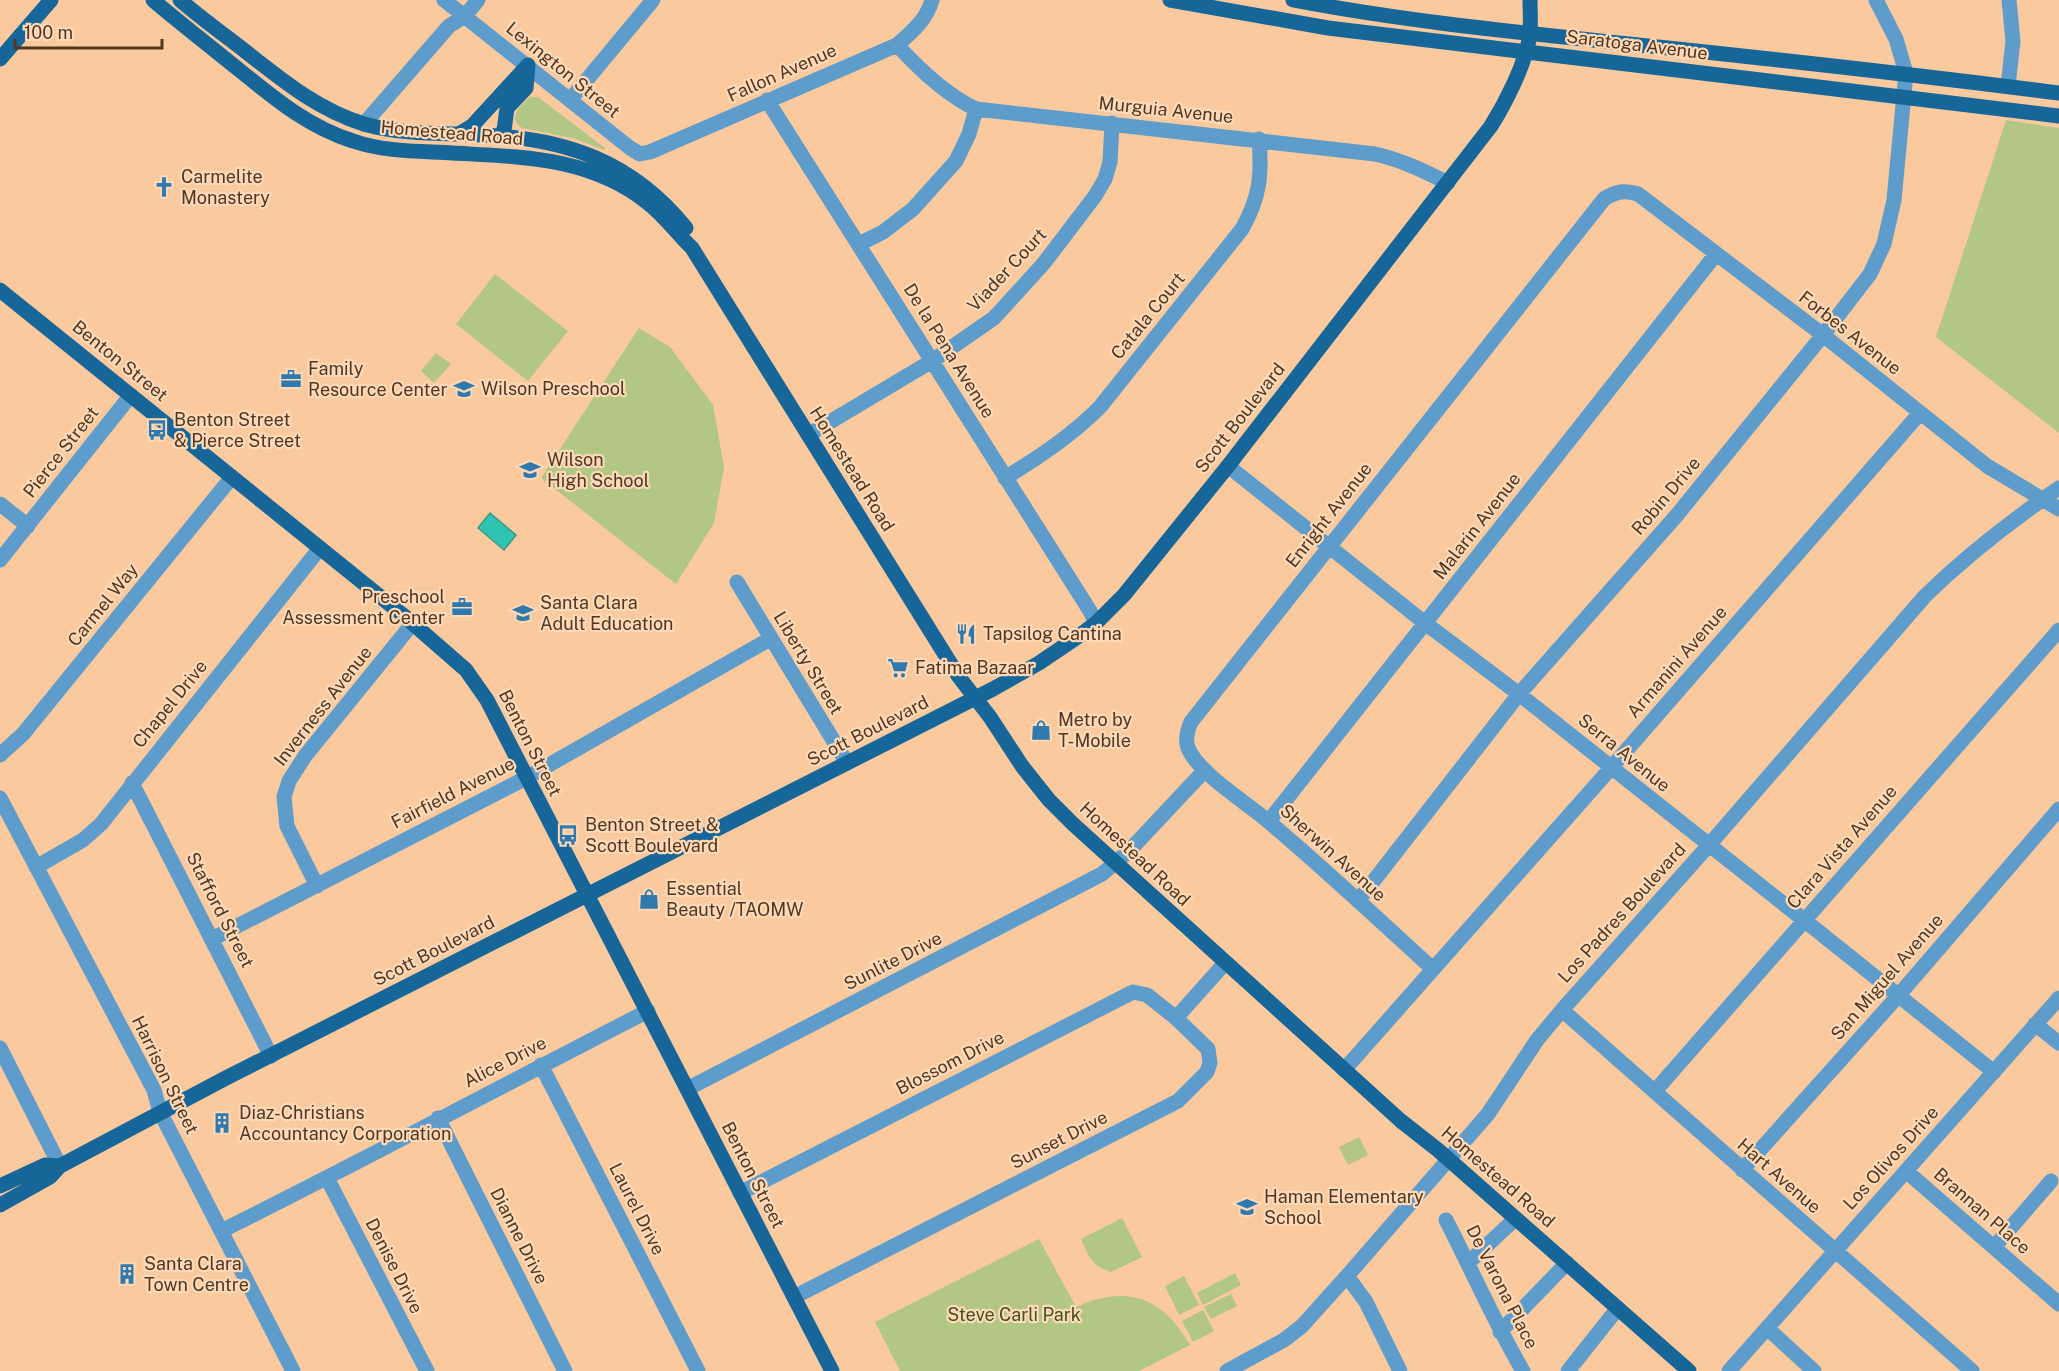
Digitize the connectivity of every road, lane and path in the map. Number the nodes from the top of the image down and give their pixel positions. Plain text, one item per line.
1 (51, 0) edge
2 (153, 0) edge
3 (180, 0) edge
4 (444, 0) edge
5 (478, 0) edge
6 (653, 0) edge
7 (932, 0) edge
8 (1170, 0) edge
9 (1175, 0) edge
10 (1293, 0) edge
11 (1530, 0) edge
12 (1876, 0) edge
13 (2008, 0) edge
14 (1211, 3) edge
15 (465, 16) junction
16 (1530, 34) junction
17 (897, 45) junction
18 (1526, 51) junction
19 (0, 59) edge
20 (528, 65) junction
21 (1906, 73) junction
22 (2008, 86) junction
23 (2059, 93) edge
24 (1904, 96) junction
25 (496, 100) junction
26 (570, 100) junction
27 (767, 100) junction
28 (976, 109) junction
29 (2059, 116) edge
30 (1112, 123) junction
31 (364, 124) junction
32 (459, 134) junction
33 (498, 136) junction
34 (1259, 139) junction
35 (630, 148) joint
36 (496, 155) junction
37 (1448, 183) junction
38 (1617, 192) joint
39 (858, 244) junction
40 (692, 248) junction
41 (1716, 254) junction
42 (0, 290) edge
43 (1823, 335) junction
44 (932, 361) junction
45 (131, 395) junction
46 (1920, 413) junction
47 (808, 435) junction
48 (1228, 466) junction
49 (232, 477) junction
50 (1005, 478) junction
51 (2059, 488) edge
52 (2044, 499) junction
53 (0, 504) edge
54 (2059, 508) edge
55 (28, 526) junction
56 (1329, 546) junction
57 (320, 549) junction
58 (0, 560) edge
59 (737, 582) dead end
60 (413, 623) junction
61 (1096, 623) junction
62 (1425, 623) junction
63 (2059, 630) edge
64 (770, 639) junction
65 (1519, 694) junction
66 (975, 698) junction
67 (0, 754) edge
68 (847, 763) junction
69 (1611, 768) junction
70 (1204, 770) junction
71 (526, 778) junction
72 (132, 783) junction
73 (0, 798) edge
74 (2059, 809) edge
75 (1269, 821) junction
76 (1709, 845) junction
77 (1115, 864) junction
78 (36, 867) junction
79 (316, 886) junction
80 (587, 894) junction
81 (1358, 901) junction
82 (1804, 920) junction
83 (212, 939) junction
84 (1225, 963) junction
85 (1433, 969) junction
86 (1898, 996) junction
87 (2059, 998) edge
88 (1562, 1010) junction
89 (648, 1011) junction
90 (1176, 1018) junction
91 (2035, 1024) junction
92 (2059, 1043) edge
93 (0, 1048) edge
94 (271, 1056) junction
95 (541, 1065) junction
96 (1344, 1070) junction
97 (1994, 1072) junction
98 (687, 1089) junction
99 (1655, 1091) junction
100 (160, 1112) junction
101 (438, 1118) junction
102 (1449, 1160) junction
103 (60, 1166) junction
104 (1742, 1170) junction
105 (1906, 1171) junction
106 (327, 1178) junction
107 (2051, 1181) dead end
108 (0, 1186) edge
109 (740, 1193) junction
110 (0, 1205) edge
111 (1515, 1219) junction
112 (1446, 1220) dead end
113 (221, 1231) junction
114 (1994, 1247) junction
115 (1835, 1251) junction
116 (1468, 1263) junction
117 (1567, 1263) junction
118 (1347, 1276) junction
119 (794, 1297) junction
120 (2059, 1304) edge
121 (1618, 1308) junction
122 (1767, 1328) junction
123 (1500, 1332) junction
124 (1257, 1364) edge
125 (293, 1371) edge
126 (427, 1371) edge
127 (565, 1371) edge
128 (698, 1371) edge
129 (832, 1371) edge
130 (1227, 1371) edge
131 (1400, 1371) edge
132 (1523, 1371) edge
133 (1568, 1371) edge
134 (1689, 1371) edge
135 (1729, 1371) edge
136 (1814, 1371) edge
137 (1972, 1371) edge

1 - 19 main road
2 - 36 main road, Homestead Road
3 - 31 main road, Homestead Road
4 - 15 street, Lexington Street
5 - 15 street
6 - 26 street
7 - 17 street, Fallon Avenue
8 - 9 main road, Saratoga Avenue
9 - 14 main road, Saratoga Avenue
10 - 16 main road, Saratoga Avenue
11 - 16 main road, Scott Boulevard
12 - 21 street
13 - 22 street
14 - 18 main road, Saratoga Avenue
15 - 20 street, Lexington Street
15 - 31 street
16 - 18 main road, Scott Boulevard
16 - 21 main road, Saratoga Avenue
17 - 27 street, Fallon Avenue
17 - 28 street, Murguia Avenue
18 - 24 main road, Saratoga Avenue
18 - 37 main road, Scott Boulevard
20 - 25 main road
20 - 26 street, Lexington Street
20 - 33 main road
21 - 22 main road, Saratoga Avenue
21 - 24 street, Robin Drive
22 - 23 main road, Saratoga Avenue
24 - 29 main road, Saratoga Avenue
24 - 43 street, Robin Drive
25 - 32 main road
25 - 33 main road
26 - 35 street, Lexington Street
27 - 35 street, Fallon Avenue
27 - 39 street, De la Pena Avenue
28 - 30 street, Murguia Avenue
28 - 39 street
30 - 34 street, Murguia Avenue
30 - 44 street, Viader Court
31 - 32 main road, Homestead Road
32 - 33 main road, Homestead Road
33 - 36 main road
33 - 40 main road, Homestead Road
34 - 37 street, Murguia Avenue
34 - 50 street, Catala Court
36 - 40 main road, Homestead Road
37 - 48 main road, Scott Boulevard
38 - 41 street, Forbes Avenue
38 - 56 street, Enright Avenue
39 - 44 street, De la Pena Avenue
40 - 47 main road, Homestead Road
41 - 43 street, Forbes Avenue
41 - 62 street, Malarin Avenue
42 - 45 main road, Benton Street
43 - 46 street, Forbes Avenue
43 - 65 street, Robin Drive
44 - 47 street, Viader Court
44 - 50 street, De la Pena Avenue
45 - 49 main road, Benton Street
45 - 55 street, Pierce Street
46 - 52 street, Forbes Avenue
46 - 69 street, Armanini Avenue
47 - 66 main road, Homestead Road
48 - 56 street, Serra Avenue
48 - 61 main road, Scott Boulevard
49 - 57 main road, Benton Street
49 - 67 street, Carmel Way
50 - 61 street, De la Pena Avenue
51 - 52 street, Los Padres Boulevard
52 - 54 street, Forbes Avenue
52 - 76 street, Los Padres Boulevard
53 - 55 street
55 - 58 street, Pierce Street
56 - 62 street, Serra Avenue
56 - 70 street, Enright Avenue
57 - 60 main road, Benton Street
57 - 72 street, Chapel Drive
59 - 64 street, Liberty Street
60 - 71 main road, Benton Street
60 - 79 street, Inverness Avenue
61 - 66 main road, Scott Boulevard
62 - 65 street, Serra Avenue
62 - 75 street, Malarin Avenue
63 - 82 street, Clara Vista Avenue
64 - 68 street, Liberty Street
64 - 71 street, Fairfield Avenue
65 - 69 street, Serra Avenue
65 - 81 street, Robin Drive
66 - 68 main road, Scott Boulevard
66 - 77 main road, Homestead Road
68 - 80 main road, Scott Boulevard
69 - 76 street, Serra Avenue
69 - 85 street, Armanini Avenue
70 - 75 street, Sherwin Avenue
70 - 77 street
71 - 79 street, Fairfield Avenue
71 - 80 main road, Benton Street
72 - 78 street, Chapel Drive
72 - 83 street, Stafford Street
73 - 78 street, Harrison Street
74 - 86 street, San Miguel Avenue
75 - 81 street, Sherwin Avenue
76 - 82 street, Serra Avenue
76 - 88 street, Los Padres Boulevard
77 - 84 main road, Homestead Road
77 - 98 street, Sunlite Drive
78 - 100 street, Harrison Street
79 - 83 street, Fairfield Avenue
80 - 89 main road, Benton Street
80 - 94 main road, Scott Boulevard
81 - 85 street, Sherwin Avenue
82 - 86 street, Serra Avenue
82 - 99 street, Clara Vista Avenue
83 - 94 street, Stafford Street
84 - 90 street
84 - 96 main road, Homestead Road
85 - 96 street, Armanini Avenue
86 - 97 street, Serra Avenue
86 - 104 street, San Miguel Avenue
87 - 91 street, Los Olivos Drive
88 - 99 street, Hart Avenue
88 - 102 street, Los Padres Boulevard
89 - 95 street, Alice Drive
89 - 98 main road, Benton Street
90 - 109 street, Blossom Drive
90 - 119 street, Sunset Drive
91 - 92 street
91 - 97 street, Los Olivos Drive
93 - 103 street
94 - 100 main road, Scott Boulevard
95 - 101 street, Alice Drive
95 - 128 street, Laurel Drive
96 - 102 main road, Homestead Road
97 - 105 street, Los Olivos Drive
98 - 109 main road, Benton Street
99 - 104 street, Hart Avenue
100 - 103 main road, Scott Boulevard
100 - 113 street, Harrison Street
101 - 106 street, Alice Drive
101 - 127 street, Dianne Drive
102 - 111 main road, Homestead Road
102 - 118 street, Los Padres Boulevard
103 - 108 main road, Scott Boulevard
103 - 110 main road, Scott Boulevard
104 - 115 street, Hart Avenue
105 - 114 street, Brannan Place
105 - 115 street, Los Olivos Drive
106 - 113 street, Alice Drive
106 - 126 street, Denise Drive
107 - 114 street
109 - 119 main road, Benton Street
111 - 116 street
111 - 117 main road, Homestead Road
112 - 116 street, De Varona Place
113 - 125 street, Harrison Street
114 - 120 street, Brannan Place
115 - 122 street, Los Olivos Drive
115 - 137 street, Hart Avenue
116 - 123 street, De Varona Place
117 - 121 main road, Homestead Road
117 - 123 street
118 - 124 street, Los Padres Boulevard
118 - 131 street
119 - 129 main road, Benton Street
121 - 133 street
121 - 134 main road, Homestead Road
122 - 135 street, Los Olivos Drive
122 - 136 street
123 - 132 street, De Varona Place
124 - 130 street, Los Padres Boulevard

